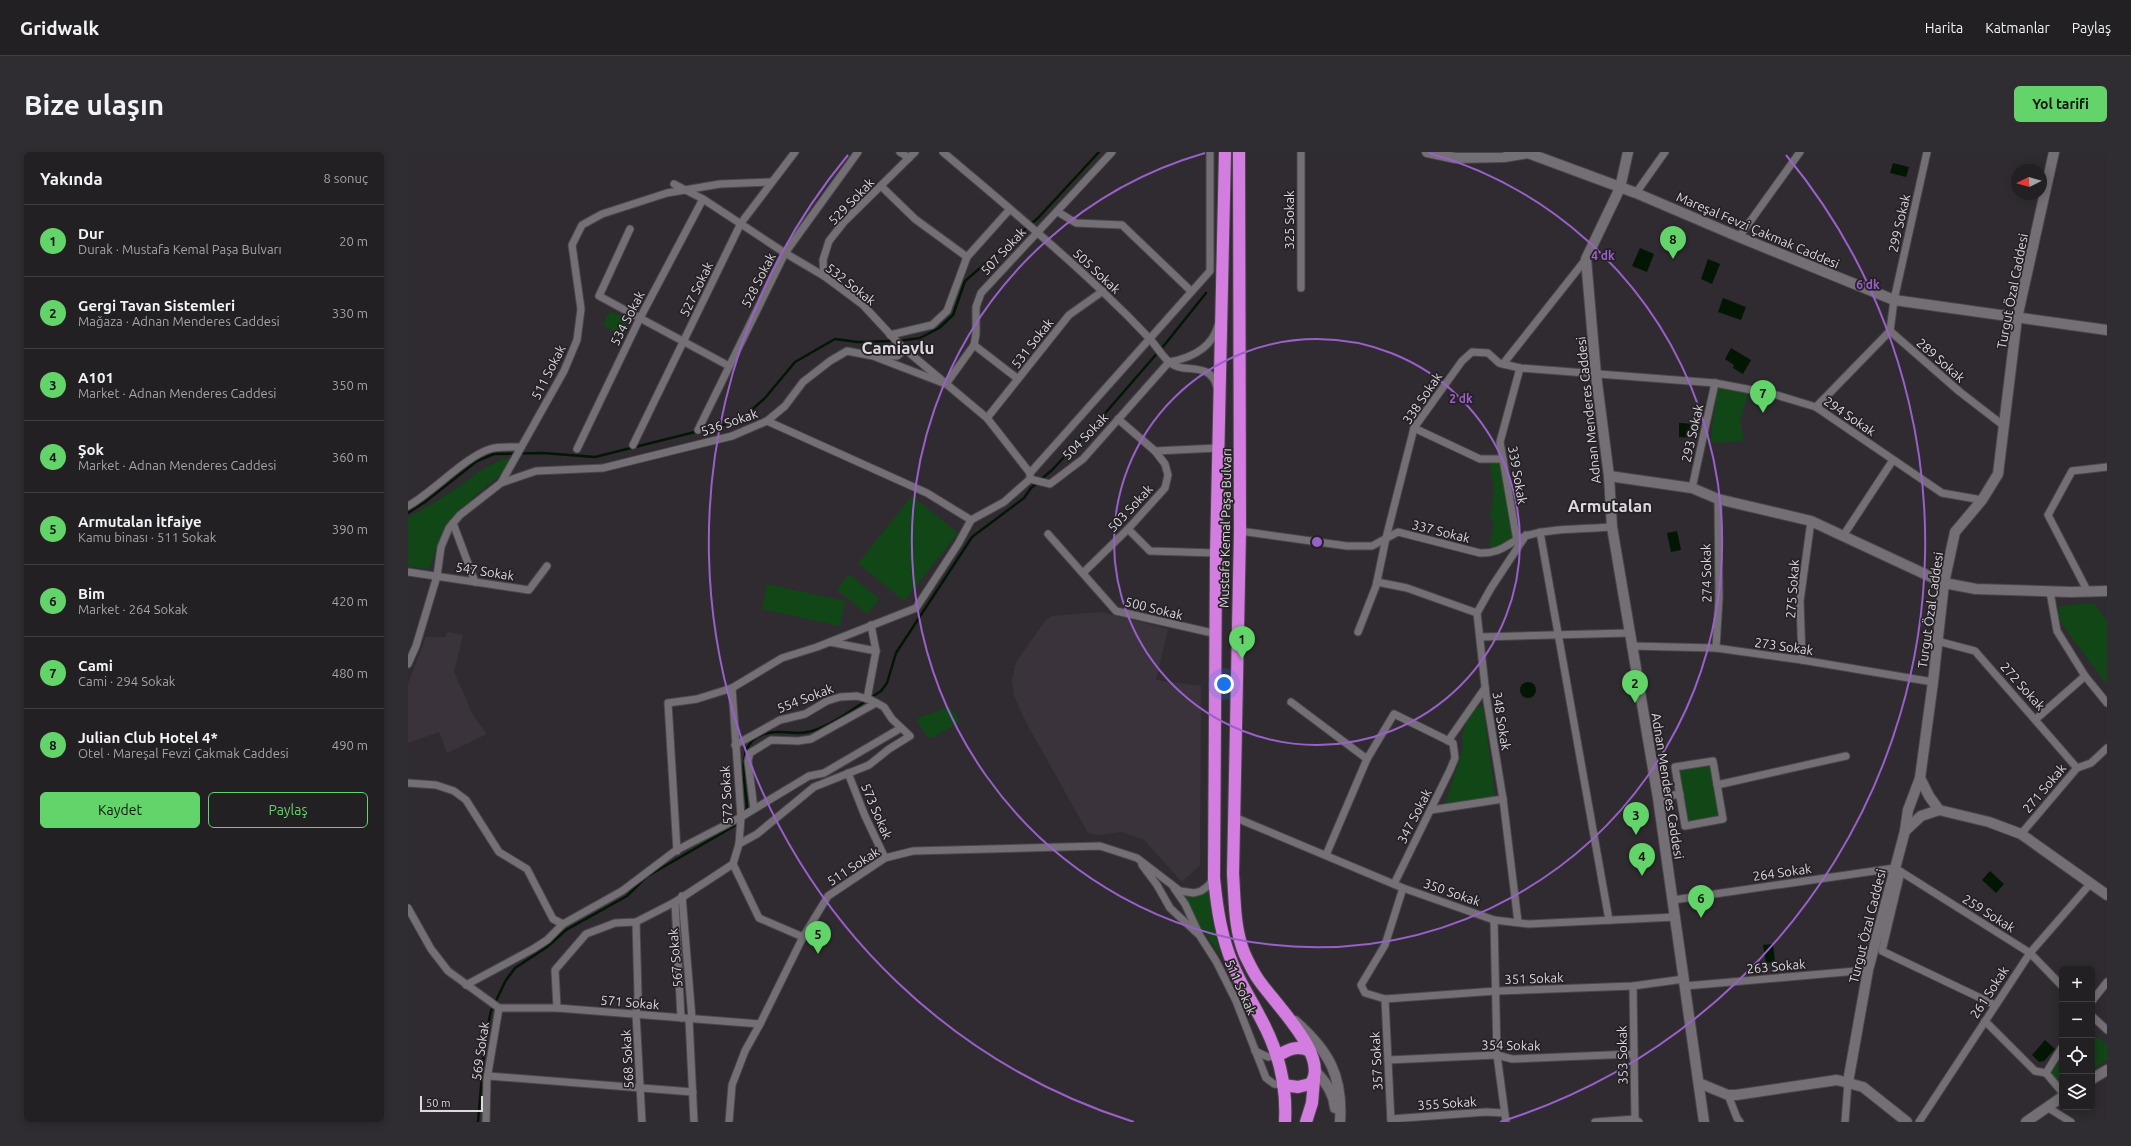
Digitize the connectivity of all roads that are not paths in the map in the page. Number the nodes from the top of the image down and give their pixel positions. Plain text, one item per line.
1 (795, 152) edge
2 (858, 152) edge
3 (900, 152) edge
4 (915, 152) edge
5 (943, 152) edge
6 (1112, 152) edge
7 (1210, 152) edge
8 (1225, 152) edge
9 (1239, 152) edge
10 (1244, 152) edge
11 (1301, 152) edge
12 (1427, 152) edge
13 (1628, 152) edge
14 (1665, 152) edge
15 (1800, 152) edge
16 (1927, 152) edge
17 (2054, 152) edge
18 (1504, 155) edge
19 (909, 158) junction
20 (771, 182) junction
21 (674, 184) dead end
22 (881, 186) junction
23 (1620, 188) junction
24 (686, 190) junction
25 (1636, 193) junction
26 (703, 199) junction
27 (1010, 209) junction
28 (1058, 212) junction
29 (741, 223) junction
30 (630, 229) dead end
31 (1037, 232) junction
32 (1240, 233) junction
33 (1739, 237) junction
34 (785, 253) junction
35 (967, 257) junction
36 (1586, 259) junction
37 (824, 276) junction
38 (1301, 288) dead end
39 (1103, 291) junction
40 (1191, 291) junction
41 (1894, 300) junction
42 (1222, 312) junction
43 (640, 318) junction
44 (2017, 318) junction
45 (2107, 330) edge
46 (1890, 331) junction
47 (890, 335) junction
48 (1150, 340) junction
49 (685, 342) junction
50 (974, 345) junction
51 (901, 346) junction
52 (873, 356) junction
53 (1169, 362) junction
54 (1503, 364) junction
55 (728, 366) junction
56 (1520, 368) junction
57 (1596, 375) junction
58 (1018, 379) junction
59 (1715, 383) junction
60 (946, 384) junction
61 (1219, 393) junction
62 (1816, 407) junction
63 (987, 418) junction
64 (1118, 419) junction
65 (767, 421) junction
66 (2004, 426) junction
67 (1414, 428) junction
68 (698, 430) dead end
69 (633, 445) dead end
70 (1218, 448) junction
71 (577, 449) dead end
72 (519, 451) junction
73 (1155, 451) junction
74 (1503, 459) junction
75 (1893, 460) junction
76 (2107, 467) edge
77 (1030, 476) junction
78 (1609, 476) junction
79 (501, 483) junction
80 (1692, 488) junction
81 (1718, 498) junction
82 (1982, 500) junction
83 (408, 506) edge
84 (971, 520) junction
85 (1811, 521) junction
86 (453, 523) junction
87 (1612, 527) junction
88 (1128, 529) junction
89 (1240, 531) junction
90 (1540, 532) junction
91 (1048, 534) dead end
92 (1526, 536) junction
93 (1843, 536) junction
94 (1386, 538) junction
95 (1517, 541) junction
96 (1216, 553) junction
97 (547, 566) dead end
98 (408, 572) edge
99 (1083, 573) junction
100 (437, 576) junction
101 (475, 582) junction
102 (1377, 582) junction
103 (1944, 583) junction
104 (2107, 590) edge
105 (2050, 592) junction
106 (2088, 592) junction
107 (1477, 614) junction
108 (871, 625) junction
109 (1358, 632) dead end
110 (1629, 633) junction
111 (1217, 634) junction
112 (1559, 634) junction
113 (1480, 637) junction
114 (830, 642) junction
115 (1937, 642) junction
116 (408, 646) edge
117 (416, 646) junction
118 (1631, 646) junction
119 (1716, 648) junction
120 (876, 651) junction
121 (1802, 660) junction
122 (408, 664) edge
123 (2085, 676) junction
124 (1933, 682) junction
125 (732, 688) junction
126 (1485, 688) junction
127 (866, 699) junction
128 (1291, 702) dead end
129 (876, 703) junction
130 (2107, 703) edge
131 (2036, 719) junction
132 (901, 728) junction
133 (1448, 741) junction
134 (735, 745) junction
135 (2107, 748) edge
136 (1846, 756) dead end
137 (1367, 759) junction
138 (2077, 768) junction
139 (848, 773) junction
140 (1920, 778) junction
141 (408, 783) edge
142 (1717, 785) junction
143 (1680, 794) junction
144 (1658, 798) junction
145 (1503, 799) junction
146 (754, 809) junction
147 (1431, 810) junction
148 (1939, 810) junction
149 (741, 816) junction
150 (1234, 817) junction
151 (1905, 831) junction
152 (2022, 834) junction
153 (739, 844) junction
154 (677, 850) junction
155 (1326, 855) junction
156 (885, 858) junction
157 (1137, 858) junction
158 (733, 864) junction
159 (1898, 870) junction
160 (1214, 878) junction
161 (1394, 884) junction
162 (2090, 884) junction
163 (1174, 888) junction
164 (1403, 888) junction
165 (2107, 895) edge
166 (682, 896) junction
167 (1673, 900) junction
168 (675, 902) junction
169 (408, 908) edge
170 (1676, 917) junction
171 (1494, 920) junction
172 (1609, 920) junction
173 (636, 922) junction
174 (1518, 922) junction
175 (563, 924) junction
176 (803, 936) junction
177 (1200, 936) junction
178 (2030, 953) junction
179 (1868, 970) junction
180 (2107, 982) edge
181 (1685, 983) junction
182 (2059, 983) edge
183 (466, 985) junction
184 (1633, 986) junction
185 (1496, 991) junction
186 (2095, 997) edge
187 (1385, 999) junction
188 (1995, 1005) junction
189 (496, 1006) junction
190 (557, 1008) junction
191 (1284, 1012) junction
192 (636, 1014) junction
193 (681, 1018) junction
194 (691, 1019) junction
195 (2095, 1019) edge
196 (1985, 1021) junction
197 (760, 1024) junction
198 (2107, 1030) edge
199 (1255, 1051) junction
200 (1310, 1051) junction
201 (2059, 1052) edge
202 (1633, 1054) junction
203 (1497, 1055) junction
204 (1277, 1056) junction
205 (1328, 1057) junction
206 (1388, 1060) junction
207 (2107, 1070) edge
208 (2046, 1073) junction
209 (488, 1076) junction
210 (1315, 1076) junction
211 (2095, 1077) edge
212 (1848, 1082) junction
213 (1699, 1083) junction
214 (1283, 1085) junction
215 (2059, 1088) edge
216 (640, 1089) junction
217 (693, 1092) junction
218 (1728, 1095) junction
219 (2059, 1099) edge
220 (2047, 1107) junction
221 (1504, 1113) junction
222 (1391, 1120) edge
223 (1637, 1120) edge
224 (486, 1122) edge
225 (642, 1122) edge
226 (694, 1122) edge
227 (729, 1122) edge
228 (1285, 1122) edge
229 (1306, 1122) edge
230 (1335, 1122) edge
231 (1340, 1122) edge
232 (1506, 1122) edge
233 (1595, 1122) edge
234 (1704, 1122) edge
235 (1740, 1122) edge
236 (1845, 1122) edge
237 (1907, 1122) edge
238 (1919, 1122) edge
239 (2026, 1122) edge
240 (2071, 1122) edge

1 - 20 street, 527 Sokak
2 - 34 street, 528 Sokak
3 - 19 street
4 - 19 street, 529 Sokak
5 - 27 street, 505 Sokak
6 - 28 street, 507 Sokak
7 - 40 street
8 - 42 highway, Mustafa Kemal Paşa Bulvarı
9 - 32 highway, Mustafa Kemal Paşa Bulvarı
10 - 32 highway
11 - 38 street, 325 Sokak
12 - 18 street, Mareşal Fevzi Çakmak Caddesi
13 - 23 street
14 - 25 street
15 - 33 street
16 - 41 street, 299 Sokak
17 - 44 street, Turgut Özal Caddesi
18 - 23 street, Mareşal Fevzi Çakmak Caddesi
19 - 22 street, 529 Sokak
20 - 24 street, 511 Sokak
20 - 29 street, 527 Sokak
21 - 24 street, 532 Sokak
22 - 35 street
22 - 37 street, 529 Sokak
23 - 25 street, Mareşal Fevzi Çakmak Caddesi
23 - 36 street
24 - 26 street, 532 Sokak
24 - 72 street, 511 Sokak
25 - 33 street, Mareşal Fevzi Çakmak Caddesi
26 - 29 street, 532 Sokak
26 - 43 street, 534 Sokak
27 - 31 street, 505 Sokak
27 - 35 street
28 - 31 street, 507 Sokak
28 - 40 street
29 - 34 street, 532 Sokak
29 - 49 street, 527 Sokak
30 - 43 street
31 - 39 street, 505 Sokak
31 - 50 street, 507 Sokak
32 - 89 highway, Mustafa Kemal Paşa Bulvarı
33 - 41 street, Mareşal Fevzi Çakmak Caddesi
34 - 37 street, 532 Sokak
34 - 55 street, 528 Sokak
35 - 47 street
36 - 54 street
36 - 57 street, Adnan Menderes Caddesi
37 - 47 street, 532 Sokak
39 - 48 street, 505 Sokak
39 - 58 street, 531 Sokak
40 - 48 street
41 - 44 street, Mareşal Fevzi Çakmak Caddesi
41 - 46 street
42 - 53 street
42 - 61 highway, Mustafa Kemal Paşa Bulvarı
43 - 49 street
43 - 71 street, 534 Sokak
44 - 45 street, Mareşal Fevzi Çakmak Caddesi
44 - 66 street, Turgut Özal Caddesi
46 - 62 street
46 - 66 street, 289 Sokak
47 - 51 street, 532 Sokak
48 - 53 street, 505 Sokak
48 - 77 street
49 - 55 street
49 - 69 street, 527 Sokak
50 - 58 street
50 - 60 street, 507 Sokak
51 - 52 street
51 - 60 street, 532 Sokak
52 - 60 street
52 - 65 street
53 - 61 street
53 - 64 street, 504 Sokak
54 - 56 street, 338 Sokak
54 - 67 street, 338 Sokak
55 - 68 street, 528 Sokak
56 - 57 street, 338 Sokak
56 - 74 street, 339 Sokak
57 - 59 street, 294 Sokak
57 - 78 street, Adnan Menderes Caddesi
58 - 63 street, 531 Sokak
59 - 62 street, 294 Sokak
59 - 80 street, 293 Sokak
60 - 63 street, 532 Sokak
61 - 70 highway, Mustafa Kemal Paşa Bulvarı
62 - 75 street, 294 Sokak
63 - 77 street, 532 Sokak
64 - 73 street, 503 Sokak
64 - 77 street, 504 Sokak
65 - 79 street, 536 Sokak
65 - 84 street, 536 Sokak
66 - 82 street, Turgut Özal Caddesi
67 - 74 street
67 - 94 street, 338 Sokak
70 - 73 street
70 - 96 highway, Mustafa Kemal Paşa Bulvarı
72 - 79 street, 511 Sokak
72 - 83 street
73 - 88 street, 503 Sokak
74 - 95 street, 339 Sokak
75 - 82 street, 294 Sokak
75 - 93 street
76 - 106 street
77 - 84 street
78 - 80 street
78 - 87 street, Adnan Menderes Caddesi
79 - 86 street, 511 Sokak
80 - 81 street
81 - 85 street
81 - 119 street, 274 Sokak
82 - 103 street, Turgut Özal Caddesi
84 - 108 street
85 - 93 street
85 - 121 street, 275 Sokak
86 - 100 street, 511 Sokak
86 - 101 street
87 - 90 street, 337 Sokak
87 - 110 street, Adnan Menderes Caddesi
88 - 96 street
88 - 99 street, 503 Sokak
89 - 94 street, 337 Sokak
89 - 150 highway, Mustafa Kemal Paşa Bulvarı
90 - 92 street, 337 Sokak
90 - 112 street
91 - 99 street, 500 Sokak
92 - 95 street, 337 Sokak
92 - 107 street
93 - 103 street
94 - 95 street, 337 Sokak
94 - 102 street, 338 Sokak
96 - 111 highway, Mustafa Kemal Paşa Bulvarı
97 - 101 street, 547 Sokak
98 - 100 street, 547 Sokak
99 - 111 street, 500 Sokak
100 - 101 street, 547 Sokak
100 - 117 street, 511 Sokak
102 - 107 street
102 - 109 street, 338 Sokak
103 - 105 street
103 - 115 street, Turgut Özal Caddesi
104 - 106 street
105 - 106 street
105 - 123 street
107 - 113 street, 348 Sokak
108 - 114 street
108 - 120 street
110 - 112 street
110 - 118 street, Adnan Menderes Caddesi
111 - 160 highway, Mustafa Kemal Paşa Bulvarı
112 - 113 street
112 - 172 street
113 - 126 street, 348 Sokak
114 - 120 street
114 - 125 street
115 - 124 street, Turgut Özal Caddesi
115 - 131 street, 272 Sokak
116 - 117 street
117 - 122 street, 511 Sokak
118 - 119 street, 273 Sokak
118 - 144 street, Adnan Menderes Caddesi
119 - 121 street, 273 Sokak
120 - 127 street
121 - 124 street, 273 Sokak
123 - 130 street
123 - 131 street
124 - 140 street, Turgut Özal Caddesi
125 - 134 street, 572 Sokak
125 - 154 street
126 - 133 street
126 - 145 street, 348 Sokak
127 - 129 street, 554 Sokak
127 - 134 street, 554 Sokak
128 - 137 street
129 - 132 street, 554 Sokak
129 - 146 street
131 - 138 street, 272 Sokak
132 - 139 street
132 - 146 street
133 - 137 street
133 - 147 street, 347 Sokak
134 - 149 street, 572 Sokak
135 - 138 street, 271 Sokak
136 - 142 street
137 - 155 street
138 - 152 street, 271 Sokak
139 - 153 street
139 - 156 street, 573 Sokak
140 - 148 street
140 - 151 street, Turgut Özal Caddesi
141 - 175 street
142 - 143 street
142 - 143 street
143 - 144 street
144 - 167 street, Adnan Menderes Caddesi
145 - 147 street
145 - 174 street, 348 Sokak
146 - 149 street
147 - 161 street, 347 Sokak
148 - 151 street
148 - 152 street
149 - 153 street, 572 Sokak
149 - 154 street
150 - 155 street, 350 Sokak
150 - 191 highway, Mustafa Kemal Paşa Bulvarı
151 - 159 street, Turgut Özal Caddesi
152 - 162 street
153 - 158 street, 572 Sokak
154 - 175 street
155 - 161 street, 350 Sokak
156 - 157 street, 511 Sokak
156 - 176 street, 511 Sokak
157 - 163 street, 511 Sokak
157 - 177 street, 511 Sokak
158 - 166 street
158 - 176 street
159 - 167 street, 264 Sokak
159 - 178 street, 259 Sokak
159 - 179 street, Turgut Özal Caddesi
159 - 188 street
160 - 163 street, 511 Sokak
160 - 204 highway, Mustafa Kemal Paşa Bulvarı
161 - 164 street, 350 Sokak
162 - 165 street
162 - 178 street, 261 Sokak
163 - 177 street, 511 Sokak
164 - 171 street, 350 Sokak
164 - 187 street
166 - 168 street
166 - 194 street, 567 Sokak
167 - 170 street, Adnan Menderes Caddesi
168 - 173 street
168 - 193 street, 567 Sokak
169 - 183 street
170 - 172 street, 350 Sokak
170 - 181 street, Adnan Menderes Caddesi
171 - 174 street, 350 Sokak
171 - 185 street
172 - 174 street, 350 Sokak
173 - 190 street
173 - 192 street, 568 Sokak
175 - 183 street
176 - 197 street, 511 Sokak
177 - 199 street, 511 Sokak
178 - 182 street, 259 Sokak
178 - 188 street, 261 Sokak
179 - 181 street, 263 Sokak
179 - 212 street, Turgut Özal Caddesi
180 - 186 street
181 - 184 street, 351 Sokak
181 - 213 street, Adnan Menderes Caddesi
183 - 189 street
184 - 185 street, 351 Sokak
184 - 202 street, 353 Sokak
185 - 187 street, 351 Sokak
185 - 203 street
187 - 206 street, 357 Sokak
188 - 196 street, 261 Sokak
189 - 190 street, 571 Sokak
189 - 209 street, 569 Sokak
190 - 192 street, 571 Sokak
191 - 200 highway, Mustafa Kemal Paşa Bulvarı
191 - 205 street
192 - 193 street, 571 Sokak
192 - 216 street, 568 Sokak
193 - 194 street, 571 Sokak
194 - 197 street, 571 Sokak
194 - 217 street, 567 Sokak
195 - 198 street
196 - 208 street
196 - 238 street, 261 Sokak
197 - 227 street, 511 Sokak
199 - 204 street
199 - 214 street, 511 Sokak
200 - 204 highway
200 - 205 street
200 - 210 highway
201 - 208 street
202 - 203 street, 354 Sokak
202 - 223 street, 353 Sokak
203 - 206 street, 354 Sokak
203 - 221 street
204 - 214 highway
205 - 231 street
206 - 222 street, 357 Sokak
207 - 211 street
208 - 215 street
209 - 216 street
209 - 224 street, 569 Sokak
210 - 214 highway
210 - 229 highway
210 - 230 street
212 - 218 street
212 - 236 street
212 - 237 street
213 - 218 street
213 - 234 street, Adnan Menderes Caddesi
214 - 228 highway
216 - 217 street
216 - 225 street, 568 Sokak
217 - 226 street, 567 Sokak
218 - 235 street
219 - 220 street
220 - 239 street
220 - 240 street
221 - 222 street, 355 Sokak
221 - 232 street
223 - 233 street

